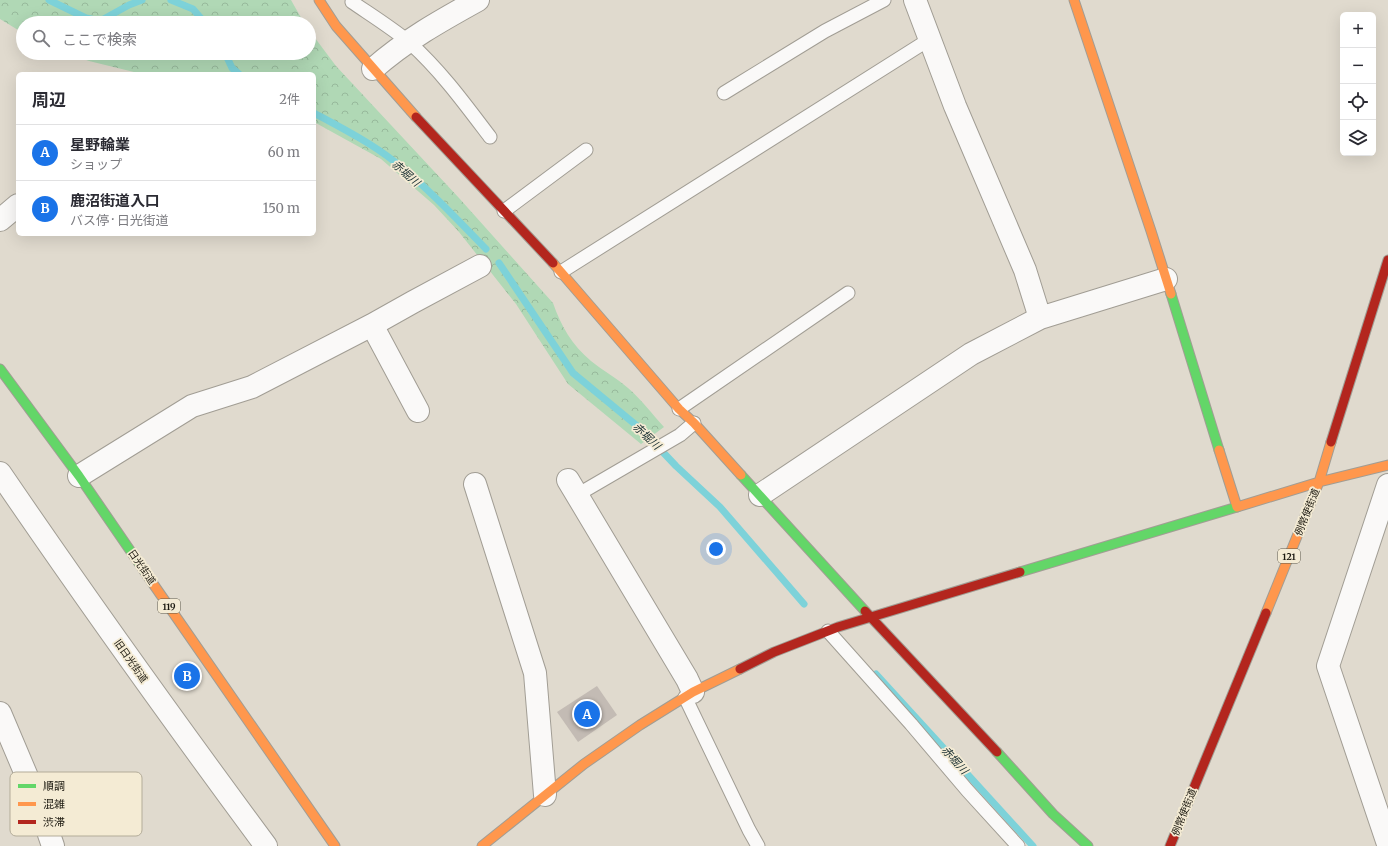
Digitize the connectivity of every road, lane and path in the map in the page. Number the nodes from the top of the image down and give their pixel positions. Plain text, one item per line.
1 (318, 0) edge
2 (478, 0) edge
3 (884, 0) edge
4 (915, 0) edge
5 (1074, 0) edge
6 (352, 2) dead end
7 (930, 39) junction
8 (408, 42) junction
9 (373, 69) junction
10 (724, 94) dead end
11 (490, 137) dead end
12 (586, 150) dead end
13 (16, 207) edge
14 (504, 211) junction
15 (0, 220) edge
16 (1388, 260) edge
17 (480, 266) dead end
18 (561, 272) junction
19 (1166, 279) junction
20 (848, 293) dead end
21 (1040, 318) junction
22 (372, 325) junction
23 (0, 370) edge
24 (680, 409) junction
25 (418, 411) dead end
26 (694, 423) junction
27 (1388, 465) edge
28 (0, 473) edge
29 (79, 476) junction
30 (1319, 482) junction
31 (475, 484) dead end
32 (1388, 485) edge
33 (573, 488) joint
34 (760, 495) junction
35 (1237, 507) junction
36 (871, 618) junction
37 (828, 631) junction
38 (689, 694) junction
39 (0, 714) edge
40 (25, 772) edge
41 (545, 795) junction
42 (50, 836) edge
43 (1388, 844) edge
44 (53, 846) edge
45 (266, 846) edge
46 (335, 846) edge
47 (482, 846) edge
48 (758, 846) edge
49 (1018, 846) edge
50 (1088, 846) edge
51 (1170, 846) edge

1 - 9 main road
2 - 8 street
3 - 10 lane
4 - 7 street
5 - 19 main road
6 - 8 lane
7 - 18 lane
7 - 21 street
8 - 9 street
8 - 11 lane
9 - 14 main road
12 - 14 lane
13 - 15 street
14 - 18 main road
16 - 30 main road, 例幣使街道 / 121
17 - 22 street
18 - 24 main road
19 - 21 street
19 - 35 main road
20 - 24 lane
21 - 34 street
22 - 25 street
22 - 29 street
23 - 29 main road, 日光街道 / 119
24 - 26 main road
26 - 33 lane
26 - 34 main road
27 - 30 main road
28 - 45 street, 旧日光街道
29 - 46 main road, 日光街道 / 119
30 - 35 main road
30 - 51 main road, 例幣使街道 / 121
31 - 41 street
32 - 43 street
33 - 38 street
34 - 36 main road
35 - 36 main road
36 - 37 main road
36 - 50 main road
37 - 38 main road
37 - 49 lane
38 - 41 main road
38 - 48 lane
39 - 40 street
41 - 47 main road
42 - 44 street

